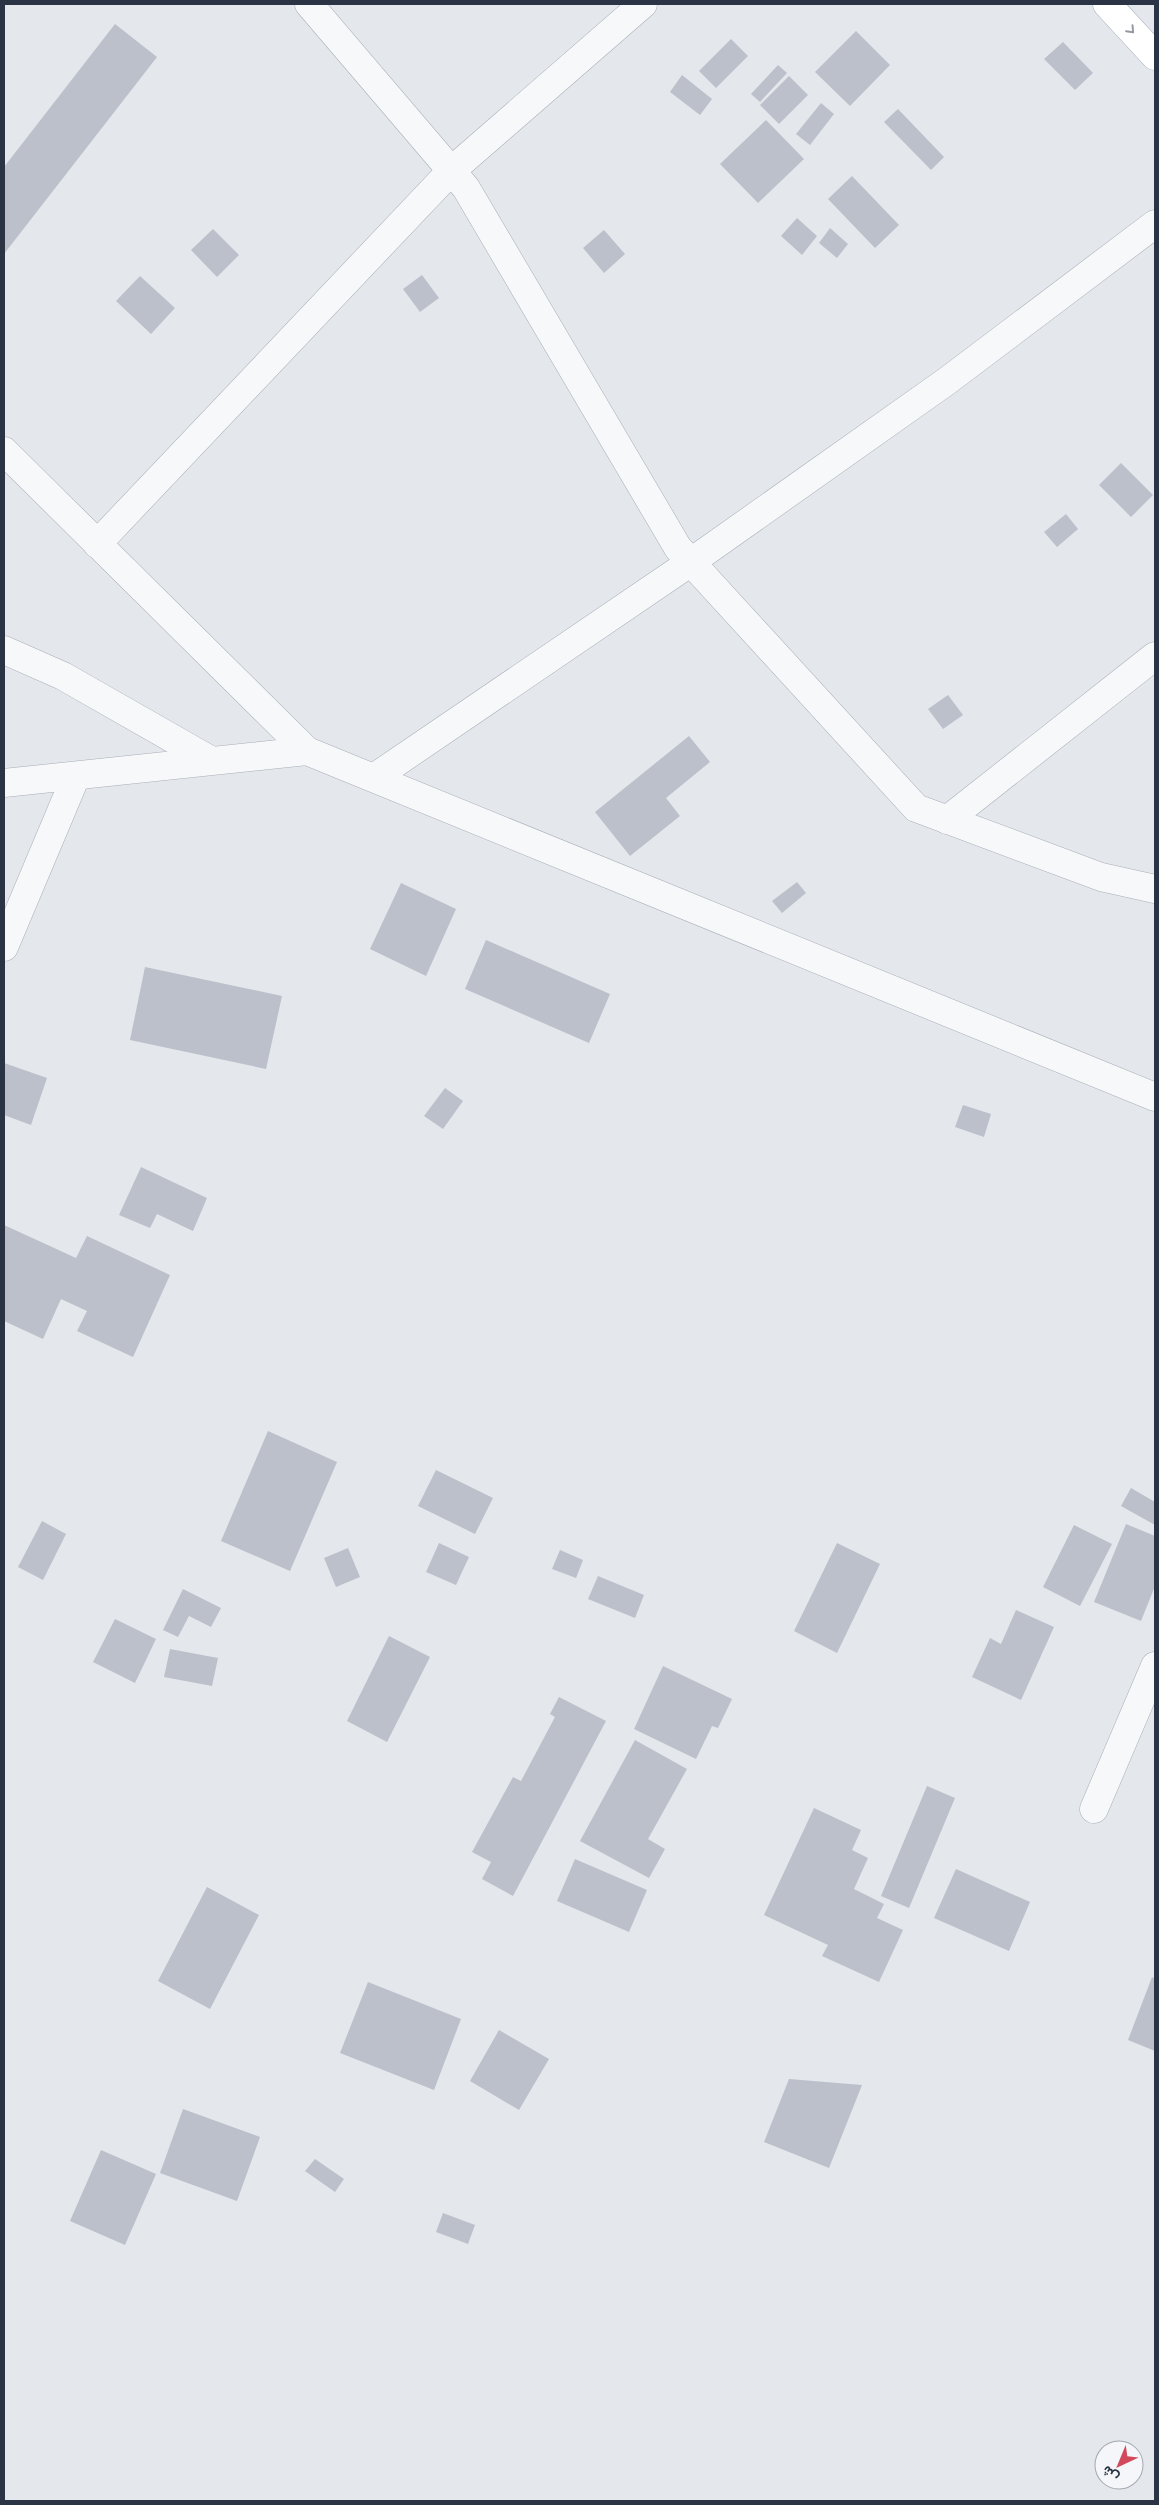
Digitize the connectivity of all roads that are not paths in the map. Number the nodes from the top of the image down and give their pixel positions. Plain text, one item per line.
1 (309, 4) edge
2 (643, 4) edge
3 (1107, 4) edge
4 (1155, 56) edge
5 (451, 171) junction
6 (1155, 224) edge
7 (4, 452) edge
8 (97, 544) junction
9 (691, 562) junction
10 (4, 650) edge
11 (1155, 656) edge
12 (307, 751) junction
13 (212, 761) junction
14 (76, 776) junction
15 (375, 778) junction
16 (4, 784) edge
17 (947, 820) junction
18 (1155, 889) edge
19 (4, 947) edge
20 (1155, 1097) edge
21 (1155, 1666) edge
22 (1094, 1809) dead end

1 - 5 street
2 - 5 street
3 -> 4 main road
5 - 8 street
5 - 9 street
6 - 9 street
7 - 8 street
8 - 12 street
9 - 15 street
9 - 17 street
10 - 13 street
11 - 17 street
12 - 13 street
12 - 15 street
13 - 14 street
14 - 16 street
14 - 19 street
15 - 20 street
17 - 18 street
21 - 22 street

